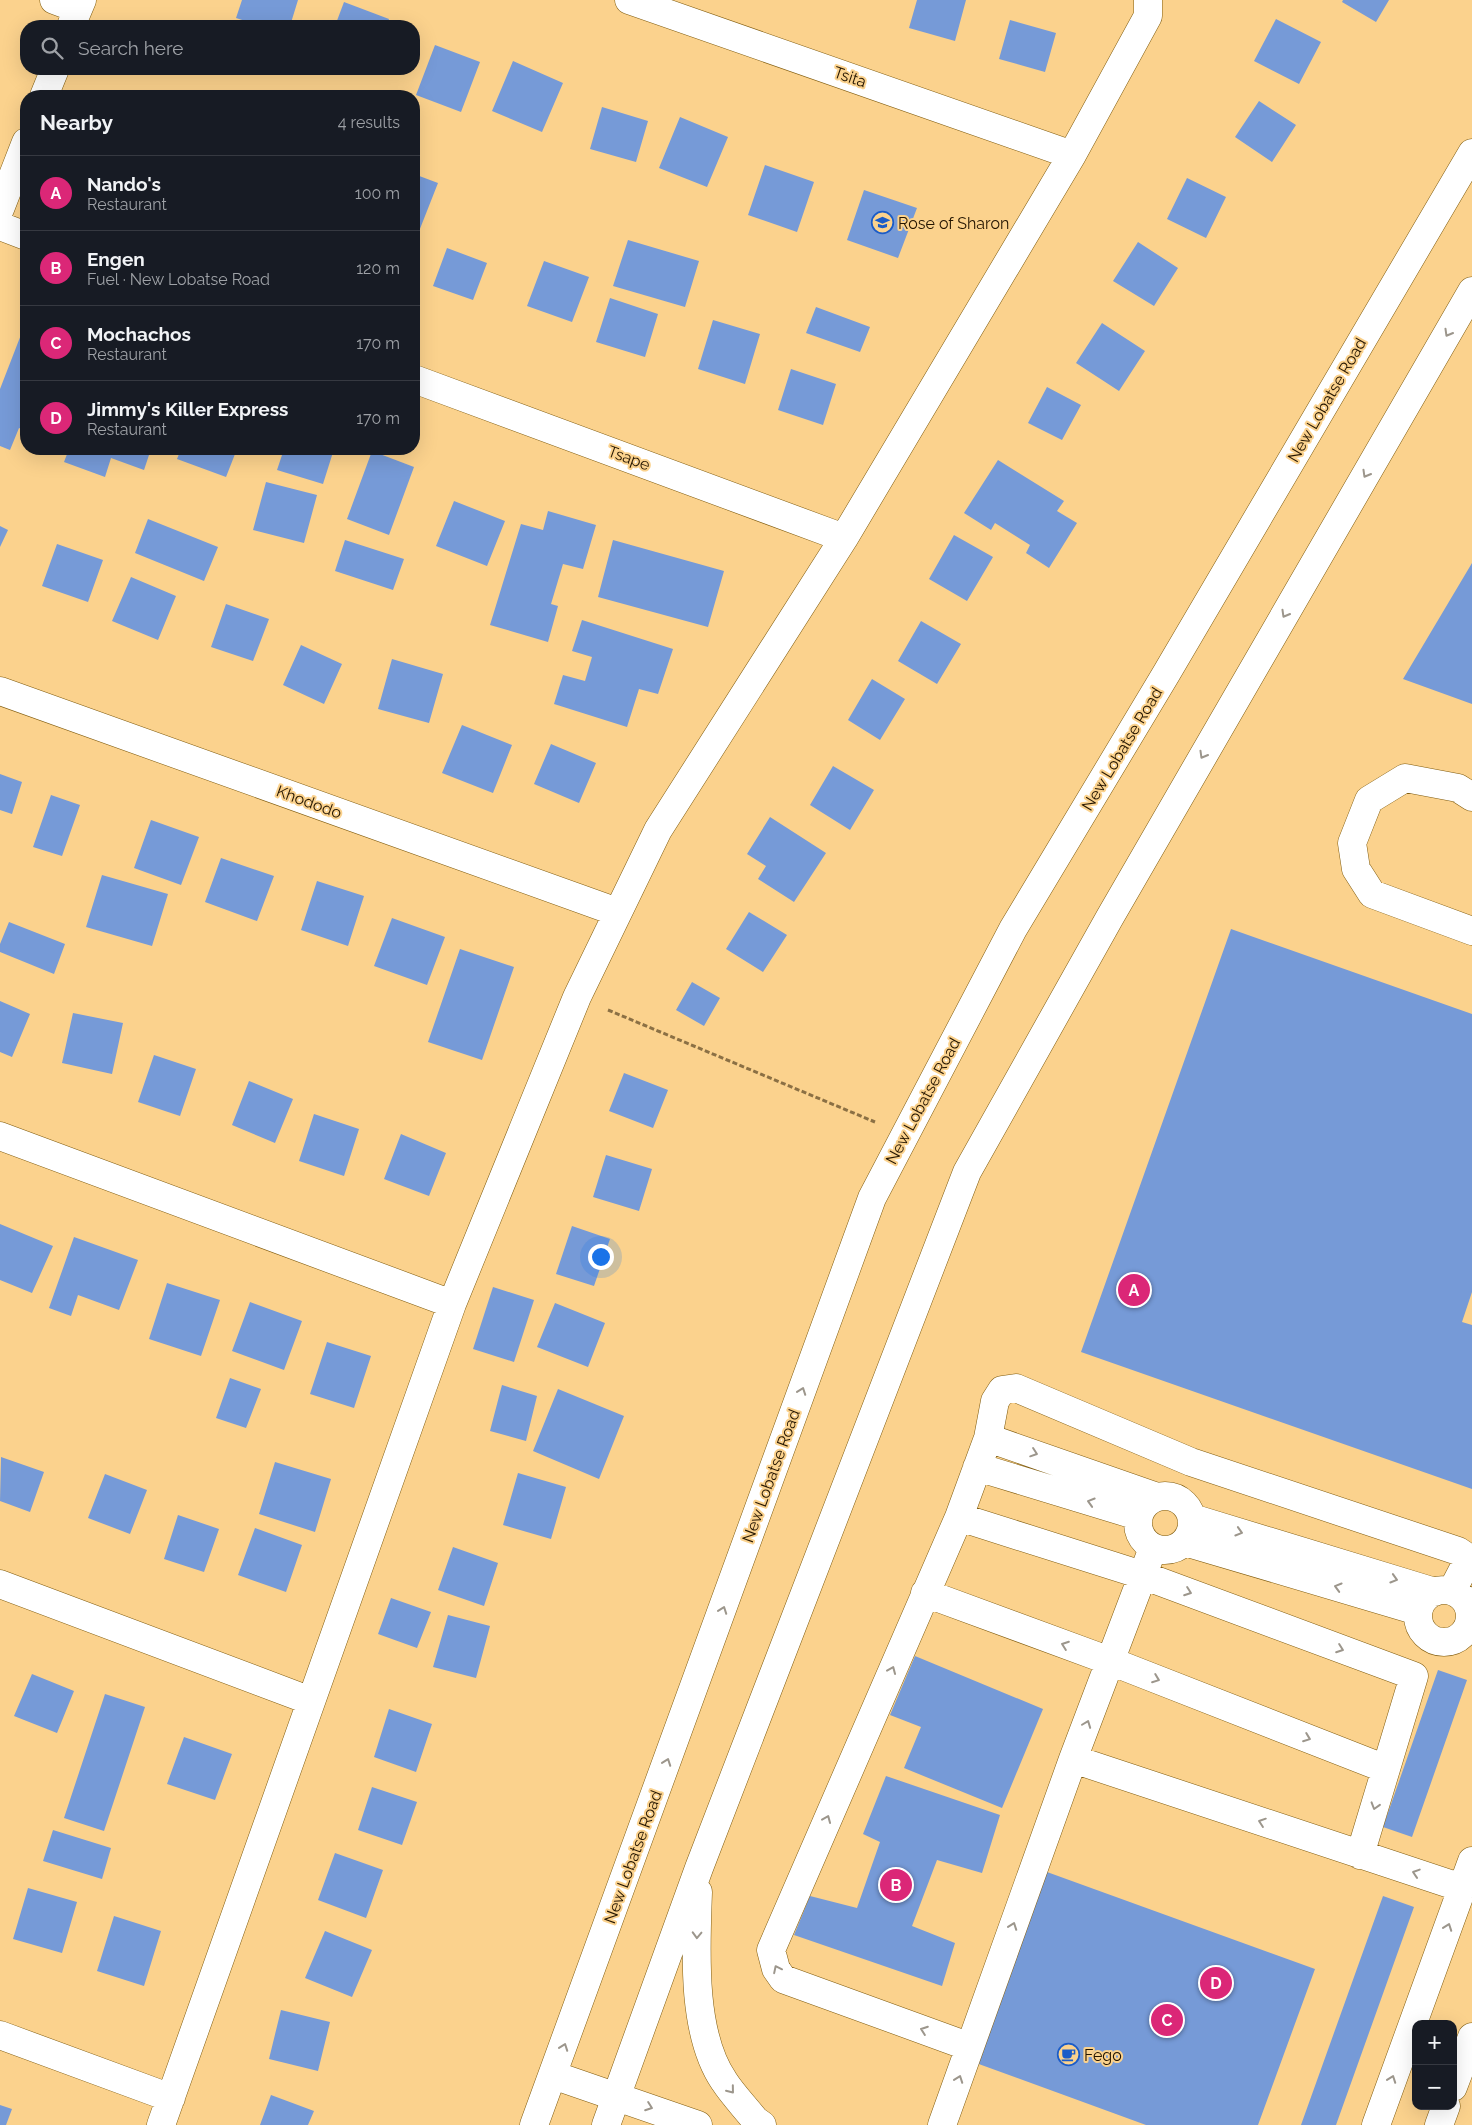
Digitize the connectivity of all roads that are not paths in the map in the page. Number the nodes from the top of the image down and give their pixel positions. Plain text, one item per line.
1 (629, 0) edge
2 (1148, 0) edge
3 (53, 75) edge
4 (46, 90) edge
5 (1472, 153) edge
6 (1072, 155) junction
7 (20, 157) edge
8 (0, 209) edge
9 (0, 226) edge
10 (20, 234) edge
11 (1472, 291) edge
12 (420, 381) edge
13 (844, 538) junction
14 (0, 691) edge
15 (1472, 797) edge
16 (618, 912) junction
17 (1472, 931) edge
18 (0, 1136) edge
19 (452, 1304) junction
20 (988, 1438) junction
21 (1191, 1462) junction
22 (977, 1468) junction
23 (1177, 1514) junction
24 (1138, 1516) junction
25 (959, 1517) junction
26 (1153, 1548) junction
27 (1142, 1575) junction
28 (0, 1584) edge
29 (925, 1593) junction
30 (1449, 1602) edge
31 (1455, 1640) edge
32 (1110, 1661) junction
33 (1414, 1676) junction
34 (311, 1701) junction
35 (1073, 1759) junction
36 (1386, 1769) junction
37 (1360, 1855) junction
38 (1472, 1861) edge
39 (699, 1868) junction
40 (1462, 1888) junction
41 (0, 2035) edge
42 (1472, 2037) edge
43 (970, 2047) junction
44 (553, 2075) junction
45 (1457, 2076) edge
46 (616, 2095) junction
47 (171, 2098) junction
48 (1445, 2110) edge
49 (161, 2125) edge
50 (534, 2125) edge
51 (606, 2125) edge
52 (698, 2125) edge
53 (762, 2125) edge
54 (942, 2125) edge
55 (1376, 2125) edge
56 (1439, 2125) edge

1 - 6 street, Tsita
2 - 6 street
3 - 4 street
44 -> 5 street, New Lobatse Road
6 - 13 street
7 - 8 street
9 - 10 street
11 -> 39 street
12 - 13 street, Tsape
13 - 16 street
14 - 16 street, Khododo
15 - 17 street
16 - 19 street
18 - 19 street
19 - 34 street
20 - 21 street
20 - 22 street
20 -> 23 street
21 - 23 street
21 - 30 street
24 -> 22 street
22 - 25 street
23 - 24 street
23 - 26 street
23 - 30 street
24 - 26 street
25 - 27 street
25 - 29 street
26 - 27 street
27 - 32 street
27 -> 33 street
28 - 34 street
32 -> 29 street
43 -> 29 street
30 - 31 street
30 - 31 street
31 - 33 street
35 -> 32 street
32 -> 36 street
33 - 36 street
34 - 47 street
37 -> 35 street
43 -> 35 street
36 -> 37 street
40 -> 37 street
38 - 40 street
39 - 46 street
39 -> 53 street
55 -> 40 street
41 - 47 street
42 - 45 street
54 -> 43 street
44 - 46 street
44 - 50 street, New Lobatse Road
46 - 51 street
46 -> 52 street
47 - 49 street
48 - 56 street

